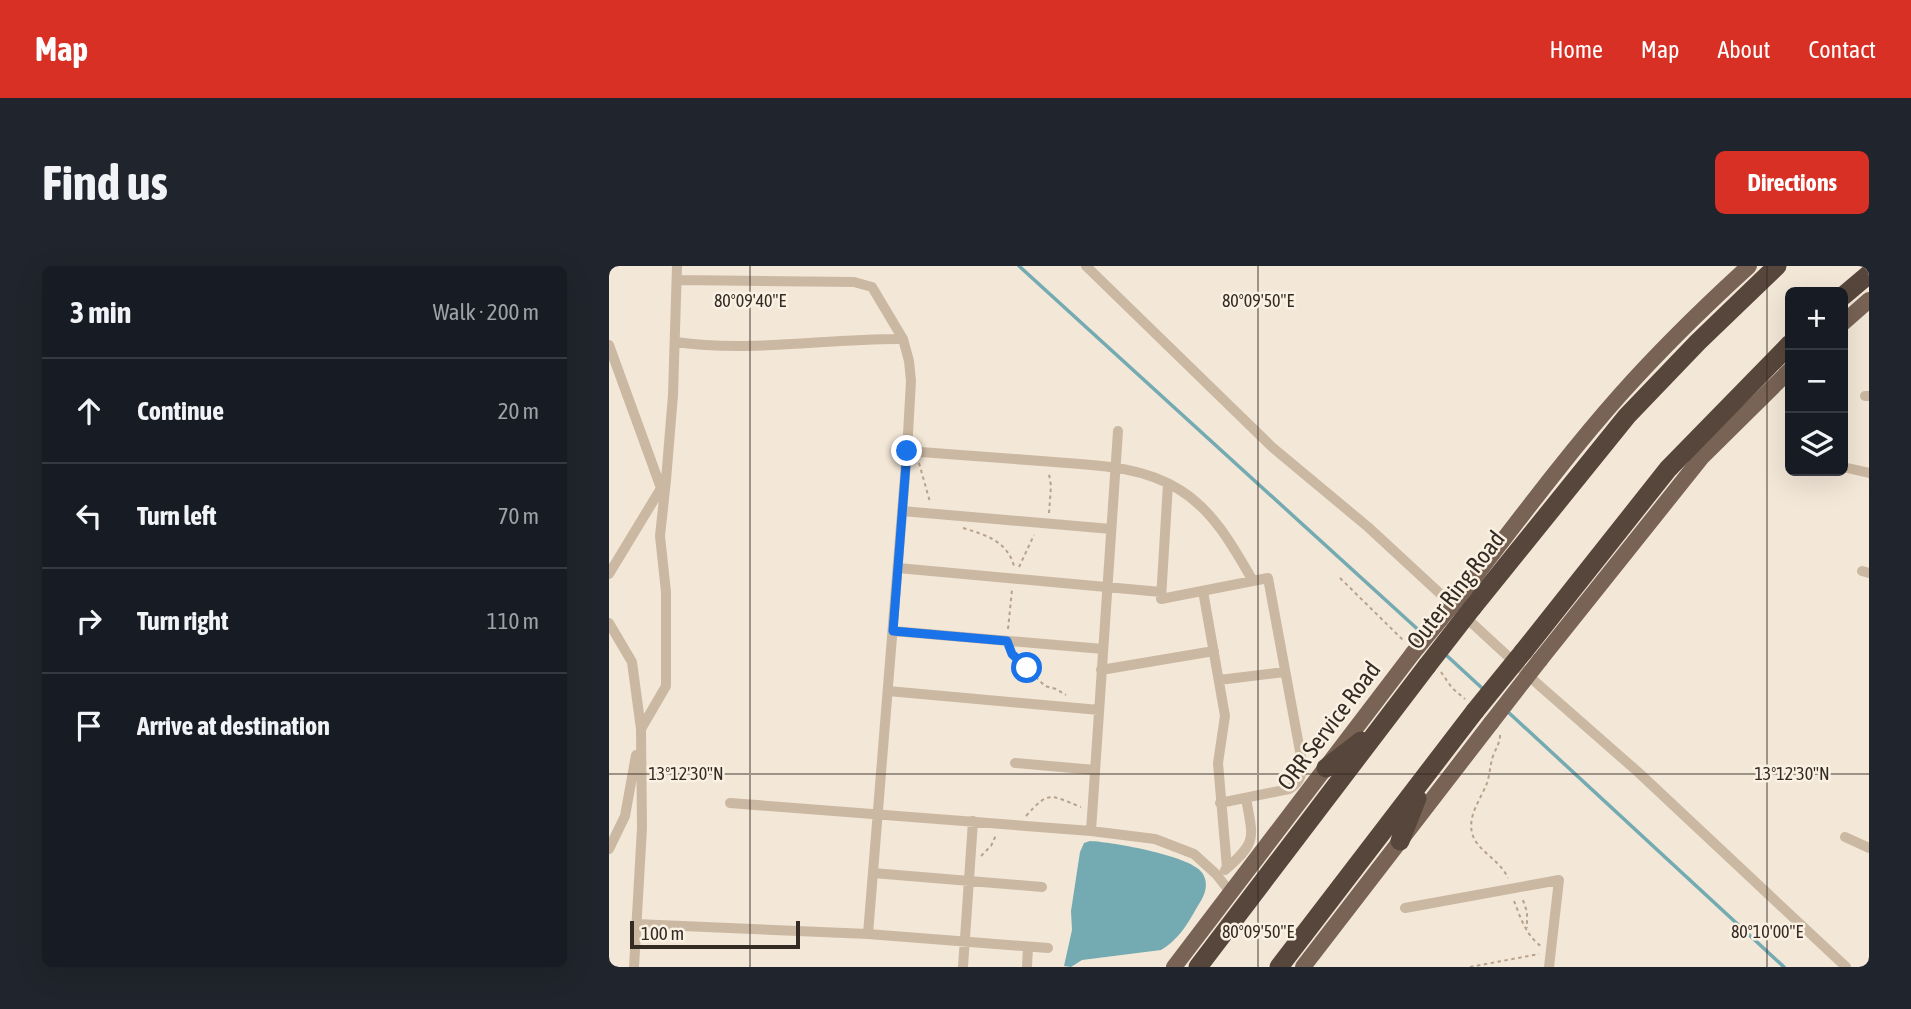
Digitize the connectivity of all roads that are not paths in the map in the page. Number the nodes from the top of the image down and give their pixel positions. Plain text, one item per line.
1 (677, 266) edge
2 (1086, 266) edge
3 (1749, 266) edge
4 (1777, 266) edge
5 (1869, 274) edge
6 (678, 280) junction
7 (1848, 292) edge
8 (1869, 300) edge
9 (1848, 319) edge
10 (903, 339) junction
11 (675, 342) junction
12 (609, 345) edge
13 (1785, 349) edge
14 (1785, 375) edge
15 (1118, 431) dead end
16 (907, 451) junction
17 (1115, 467) junction
18 (1848, 468) edge
19 (1869, 473) edge
20 (663, 484) junction
21 (1168, 484) junction
22 (902, 511) junction
23 (1111, 529) junction
24 (898, 568) junction
25 (609, 574) edge
26 (1252, 582) junction
27 (1107, 588) junction
28 (1203, 591) junction
29 (1161, 592) junction
30 (1468, 600) junction
31 (609, 623) edge
32 (893, 631) junction
33 (1103, 649) junction
34 (1214, 651) junction
35 (1532, 656) junction
36 (1420, 660) junction
37 (1101, 670) junction
38 (1285, 672) junction
39 (1219, 680) junction
40 (888, 691) junction
41 (1099, 710) junction
42 (1483, 717) junction
43 (1382, 725) junction
44 (641, 729) junction
45 (1015, 763) dead end
46 (1326, 768) junction
47 (1095, 770) junction
48 (1425, 777) junction
49 (1246, 798) junction
50 (730, 803) dead end
51 (1220, 803) junction
52 (878, 813) junction
53 (974, 821) junction
54 (1091, 831) junction
55 (1845, 836) dead end
56 (1400, 841) junction
57 (1869, 848) edge
58 (609, 849) edge
59 (1227, 868) junction
60 (873, 873) junction
61 (1218, 876) junction
62 (969, 881) junction
63 (1042, 887) dead end
64 (1231, 893) junction
65 (1405, 908) dead end
66 (636, 924) junction
67 (868, 934) junction
68 (965, 942) junction
69 (1028, 947) junction
70 (1048, 948) dead end
71 (634, 967) edge
72 (963, 967) edge
73 (1027, 967) edge
74 (1174, 967) edge
75 (1198, 967) edge
76 (1279, 967) edge
77 (1303, 967) edge
78 (1549, 967) edge
79 (1846, 967) edge

1 - 6 street
2 - 79 street
3 - 30 main road
4 - 30 highway, Outer Ring Road
5 - 7 highway
6 - 10 street
6 - 11 street
8 - 9 main road
10 - 11 street
10 - 16 street
11 - 20 street
12 - 20 street
13 - 35 highway
14 - 35 main road
15 - 17 street
16 - 17 street
16 - 22 street
17 - 21 street
17 - 23 street
18 - 19 street
20 - 25 street
20 - 44 street
21 - 26 street
21 - 29 street
22 - 23 street
22 - 24 street
23 - 27 street
24 - 27 street
24 - 32 street
26 - 28 street
26 - 38 street
27 - 29 street
27 - 33 street
28 - 29 street
28 - 34 street
30 - 36 highway, Outer Ring Road, bridge
31 - 44 street
32 - 33 street
32 - 40 street
33 - 37 street
34 - 37 street
34 - 39 street
35 - 42 highway, bridge
36 - 43 highway, Outer Ring Road
36 - 46 main road, ORR Service Road
37 - 41 street
38 - 39 street
38 - 49 street
39 - 51 street
40 - 41 street
40 - 52 street
41 - 47 street
42 - 48 highway
42 - 56 main road
43 - 46 highway
43 - 75 highway, Outer Ring Road
44 - 58 street
44 - 66 street
45 - 47 street
46 - 64 main road, ORR Service Road
47 - 54 street
48 - 56 highway
48 - 76 highway
49 - 51 street
49 - 59 street
50 - 52 street
51 - 59 street
52 - 53 street
52 - 60 street
53 - 54 street
53 - 62 street
54 - 61 street
55 - 57 street
56 - 77 main road
59 - 61 street
60 - 62 street
60 - 67 street
61 - 64 street
62 - 63 street
62 - 68 street
64 - 74 main road, ORR Service Road
65 - 78 street
66 - 67 street
66 - 71 street
67 - 68 street
68 - 69 street
68 - 72 street
69 - 70 street
69 - 73 street

